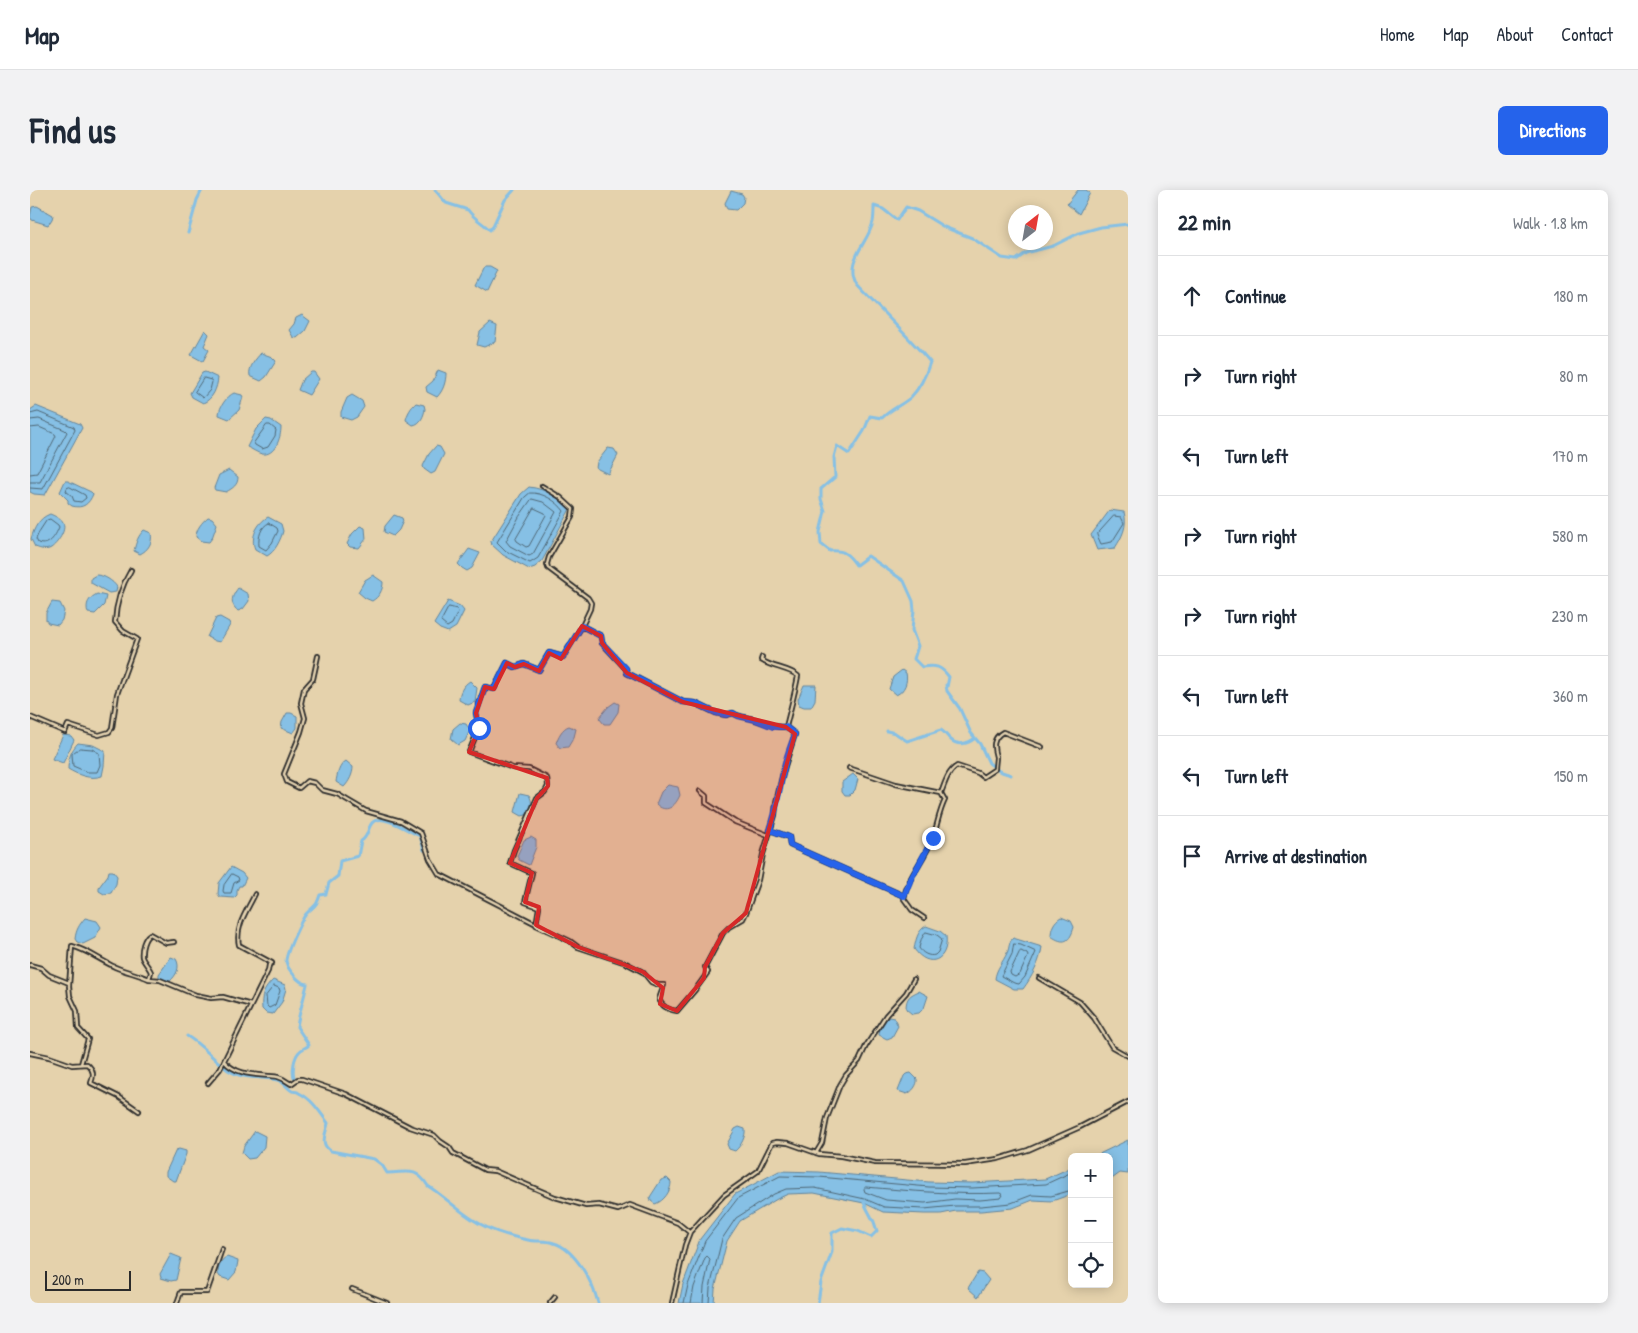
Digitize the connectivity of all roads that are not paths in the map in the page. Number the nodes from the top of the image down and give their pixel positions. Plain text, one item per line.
1 (542, 486) dead end
2 (132, 570) dead end
3 (582, 626) junction
4 (318, 656) dead end
5 (762, 657) dead end
6 (30, 717) edge
7 (786, 727) junction
8 (1042, 746) dead end
9 (849, 768) dead end
10 (700, 791) dead end
11 (941, 793) junction
12 (770, 830) junction
13 (768, 834) junction
14 (255, 894) dead end
15 (904, 896) junction
16 (924, 918) dead end
17 (536, 924) junction
18 (174, 942) dead end
19 (30, 965) edge
20 (1039, 978) dead end
21 (149, 979) junction
22 (914, 979) dead end
23 (69, 984) junction
24 (251, 1005) junction
25 (30, 1053) edge
26 (1128, 1056) edge
27 (224, 1061) junction
28 (82, 1064) junction
29 (208, 1083) dead end
30 (1128, 1102) edge
31 (139, 1111) dead end
32 (816, 1153) junction
33 (690, 1232) junction
34 (222, 1249) dead end
35 (352, 1289) dead end
36 (554, 1297) dead end
37 (177, 1303) edge
38 (387, 1303) edge
39 (550, 1303) edge
40 (672, 1303) edge

1 - 3 street
2 - 6 street
3 - 7 street
3 - 17 street
4 - 17 street
5 - 7 street
7 - 12 street
8 - 11 street
9 - 11 street
10 - 13 street
11 - 15 street
12 - 13 street
12 - 15 street
13 - 17 street
14 - 24 street
15 - 16 street
18 - 21 street
19 - 23 street
20 - 26 street
21 - 23 street
21 - 24 street
22 - 32 street
23 - 28 street
24 - 27 street
25 - 28 street
27 - 29 street
27 - 33 street
28 - 31 street
30 - 32 street
32 - 33 street
33 - 40 street
34 - 37 street
35 - 38 street
36 - 39 street

